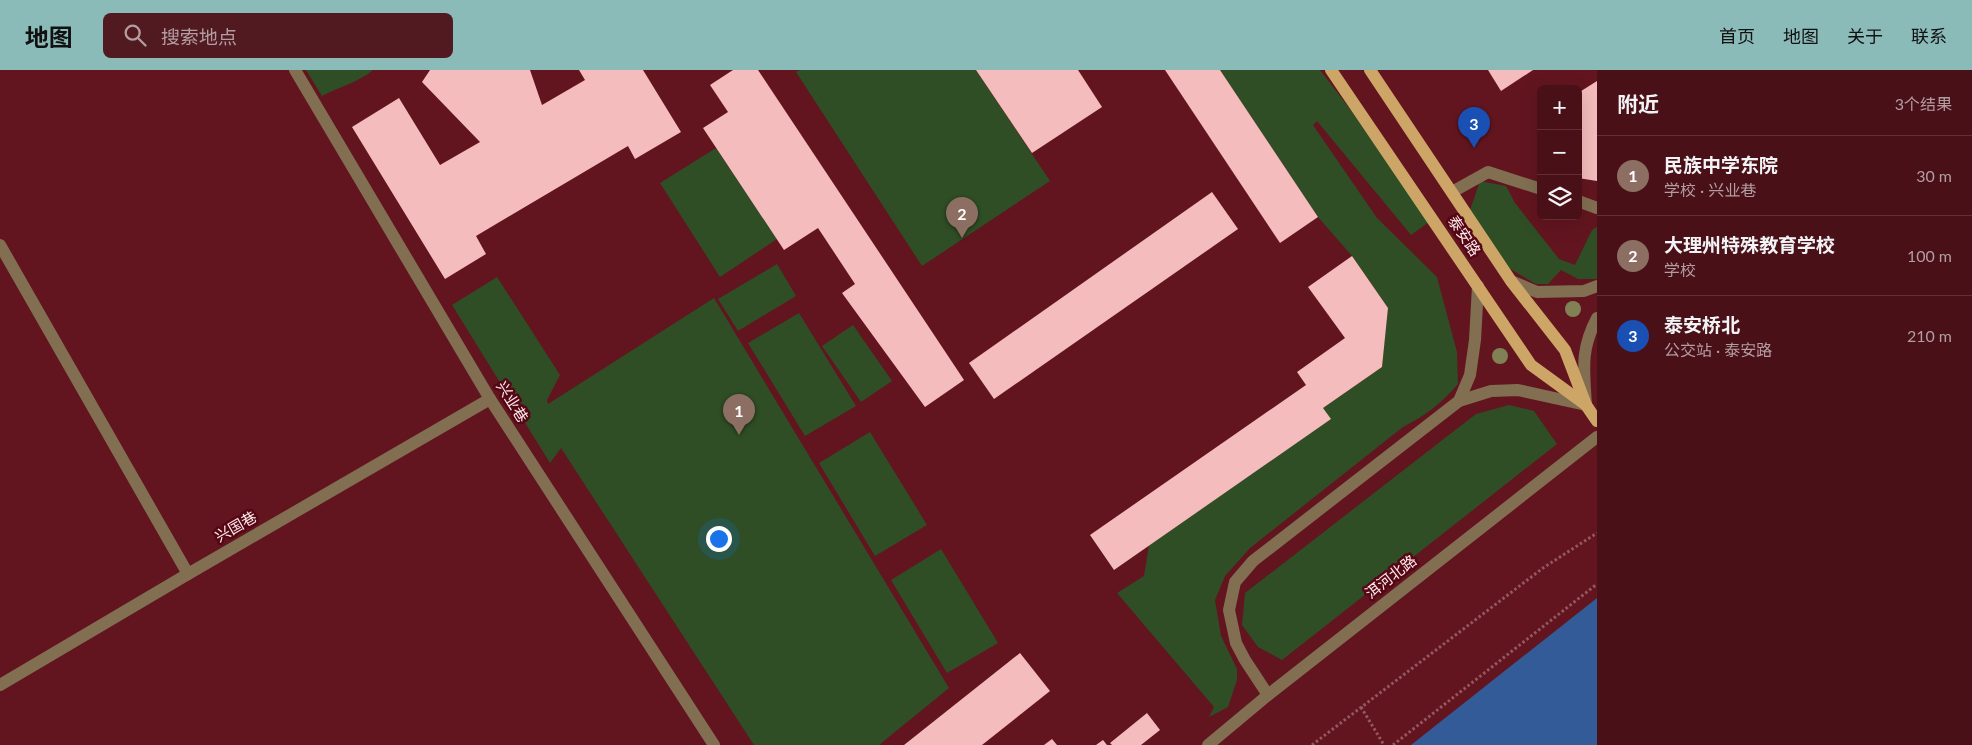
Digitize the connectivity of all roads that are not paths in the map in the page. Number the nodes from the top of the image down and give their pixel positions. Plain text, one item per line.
1 (294, 70) edge
2 (1331, 70) edge
3 (1370, 70) edge
4 (1537, 188) edge
5 (1452, 192) junction
6 (1582, 203) edge
7 (1597, 208) edge
8 (0, 245) edge
9 (1511, 281) junction
10 (1478, 286) junction
11 (1597, 286) edge
12 (1597, 318) edge
13 (490, 399) junction
14 (1459, 401) junction
15 (1586, 405) junction
16 (1597, 421) edge
17 (1597, 437) edge
18 (188, 574) junction
19 (0, 685) edge
20 (1268, 694) junction
21 (714, 745) edge
22 (1208, 745) edge

1 - 13 street, 兴业巷
2 - 10 main road, 泰安路
3 - 5 main road, 泰安路
4 - 5 street
5 - 9 main road, 泰安路
6 - 7 street
8 - 18 street
9 - 11 street
9 - 15 main road, 泰安路
10 - 14 street
10 - 15 main road, 泰安路
12 - 15 street
13 - 18 street, 兴国巷
13 - 21 street, 兴业巷
14 - 15 street
14 - 20 street
15 - 16 main road, 泰安路
17 - 20 street, 洱河北路
18 - 19 street, 兴国巷
20 - 22 street, 洱河北路

